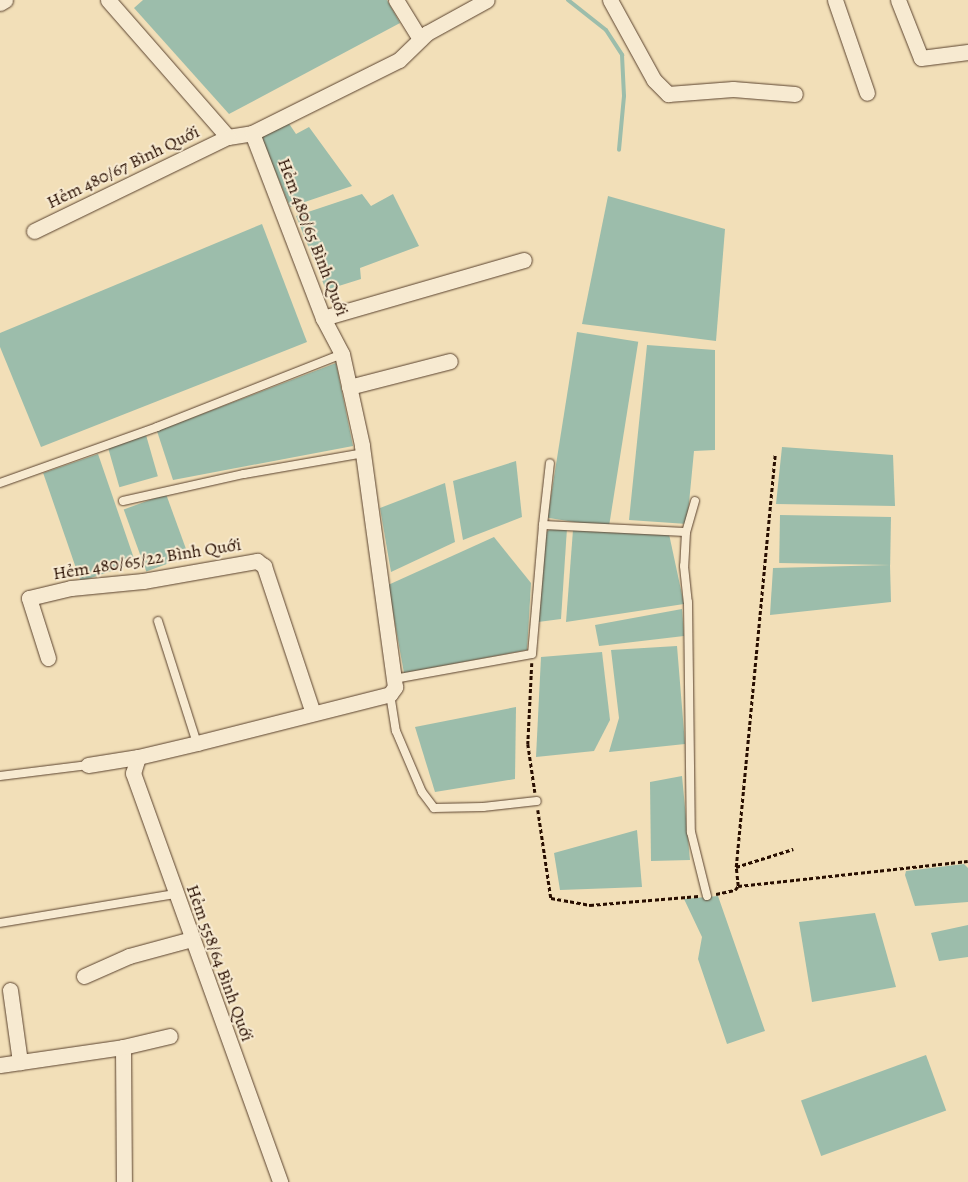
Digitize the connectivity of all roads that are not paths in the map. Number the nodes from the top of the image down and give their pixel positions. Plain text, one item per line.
1 (5, 0) edge
2 (108, 0) edge
3 (396, 0) edge
4 (487, 0) edge
5 (610, 0) edge
6 (835, 0) edge
7 (898, 0) edge
8 (0, 3) edge
9 (420, 39) junction
10 (968, 52) edge
11 (795, 94) dead end
12 (867, 94) dead end
13 (252, 133) junction
14 (228, 137) junction
15 (34, 231) dead end
16 (524, 260) dead end
17 (324, 318) junction
18 (342, 354) junction
19 (450, 362) dead end
20 (349, 387) junction
21 (364, 453) junction
22 (550, 463) dead end
23 (0, 483) edge
24 (123, 501) dead end
25 (695, 501) dead end
26 (543, 525) junction
27 (686, 532) junction
28 (158, 621) dead end
29 (48, 658) dead end
30 (394, 679) junction
31 (390, 694) junction
32 (313, 713) junction
33 (197, 743) junction
34 (138, 758) junction
35 (88, 765) joint
36 (0, 776) edge
37 (536, 801) road end
38 (176, 894) junction
39 (707, 896) road end
40 (0, 923) edge
41 (192, 939) junction
42 (84, 976) dead end
43 (10, 990) dead end
44 (170, 1036) dead end
45 (123, 1047) junction
46 (20, 1062) junction
47 (0, 1065) edge
48 (124, 1182) edge
49 (275, 1182) edge

1 - 8 street
2 - 14 street
3 - 9 street
4 - 9 street, Hẻm 480/67 Bình Quới
5 - 11 street
6 - 12 street
7 - 10 street
9 - 13 street, Hẻm 480/67 Bình Quới
13 - 14 street, Hẻm 480/67 Bình Quới
13 - 17 street, Hẻm 480/65 Bình Quới
14 - 15 street, Hẻm 480/67 Bình Quới
16 - 17 street
17 - 18 street, Hẻm 480/65 Bình Quới
18 - 20 street, Hẻm 480/65 Bình Quới
18 - 23 lane
19 - 20 street
20 - 21 street, Hẻm 480/65 Bình Quới
21 - 24 lane
21 - 30 street, Hẻm 480/65 Bình Quới
22 - 26 lane
25 - 27 lane
26 - 27 lane
26 - 30 lane
27 - 39 lane
28 - 33 lane
29 - 32 street, Hẻm 480/65/22 Bình Quới
30 - 31 street
31 - 32 street
31 - 37 lane
32 - 33 street
33 - 34 street
34 - 35 street
34 - 38 street, Hẻm 558/64 Bình Quới
35 - 36 lane
38 - 40 lane
38 - 41 street, Hẻm 558/64 Bình Quới
41 - 42 street
41 - 49 street, Hẻm 558/64 Bình Quới
43 - 46 street
44 - 45 street
45 - 46 street
45 - 48 street
46 - 47 street

